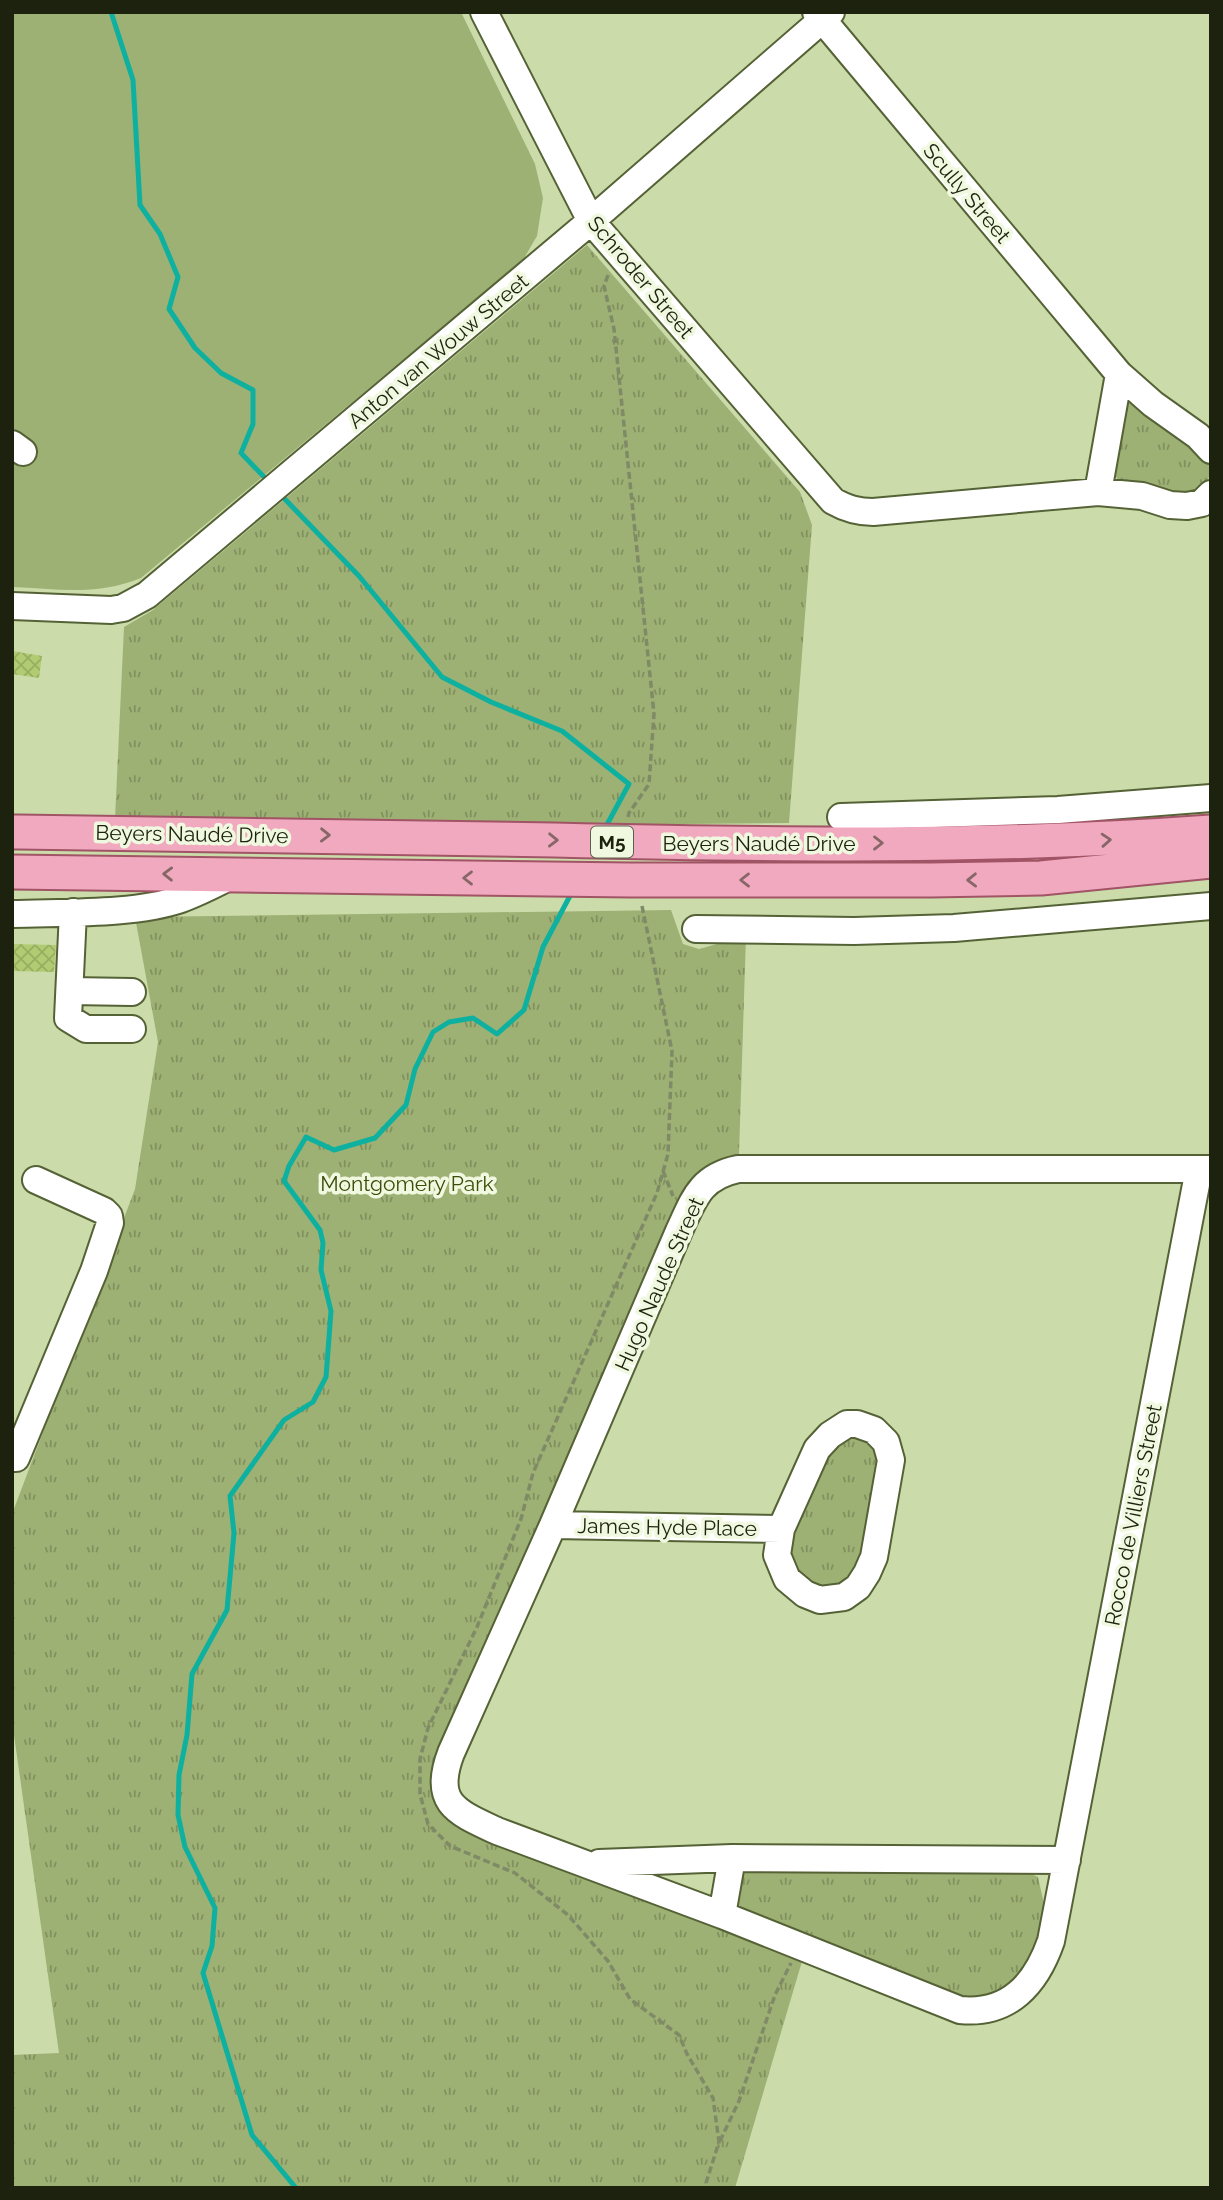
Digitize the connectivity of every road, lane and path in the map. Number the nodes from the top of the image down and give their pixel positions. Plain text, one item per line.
1 (484, 12) edge
2 (823, 15) edge
3 (591, 221) junction
4 (617, 250) junction
5 (1119, 374) junction
6 (1211, 450) edge
7 (1098, 492) junction
8 (1211, 494) edge
9 (12, 606) edge
10 (1211, 798) edge
11 (841, 817) dead end
12 (12, 832) edge
13 (1211, 832) edge
14 (109, 833) junction
15 (626, 842) junction
16 (1211, 861) edge
17 (12, 872) edge
18 (109, 873) junction
19 (232, 875) junction
20 (637, 894) junction
21 (1211, 906) edge
22 (653, 907) dead end
23 (73, 912) junction
24 (12, 914) edge
25 (696, 929) dead end
26 (69, 991) junction
27 (132, 992) dead end
28 (132, 1029) dead end
29 (1205, 1169) edge
30 (36, 1180) dead end
31 (14, 1462) edge
32 (554, 1525) junction
33 (781, 1529) junction
34 (497, 1831) joint
35 (732, 1858) junction
36 (1067, 1860) junction
37 (587, 1864) junction
38 (722, 1915) junction
39 (799, 1946) junction
40 (719, 2142) junction
41 (707, 2188) edge

1 - 3 street, Schroder Street
2 - 3 street, Anton van Wouw Street
2 - 5 street, Scully Street
3 - 4 street, Schroder Street
3 - 9 street, Anton van Wouw Street
4 - 7 street, Schroder Street
4 - 15 path
5 - 6 street, Scully Street
5 - 7 street
7 - 8 street
10 - 11 street, Beyers Naudé Drive
12 - 14 main road, Beyers Naudé Drive / M5
15 -> 13 main road, Beyers Naudé Drive / M5
14 -> 15 main road, Beyers Naudé Drive / M5
14 - 18 main road
16 -> 20 main road, Beyers Naudé Drive / M5
17 - 18 main road, Beyers Naudé Drive / M5
19 -> 18 main road, Beyers Naudé Drive / M5
20 -> 19 main road, Beyers Naudé Drive / M5
19 - 23 street, Beyers Naudé Drive
20 - 22 path
20 - 40 path
21 - 25 street
23 - 24 street, Beyers Naudé Drive
23 - 26 street
26 - 27 street
26 - 28 street
29 - 32 street, Hugo Naude Street
29 - 36 street, Rocco de Villiers Street
30 - 31 street
32 - 33 street, James Hyde Place
32 - 34 street, Hugo Naude Street
33 - 33 street, James Hyde Place
34 - 37 street, Rocco de Villiers Street
35 - 36 street, Rocco de Villiers Street
35 - 37 street, Rocco de Villiers Street
35 - 38 street
36 - 39 street, Rocco de Villiers Street
37 - 38 street, Rocco de Villiers Street
38 - 39 street, Rocco de Villiers Street
39 - 40 path
40 - 41 path

